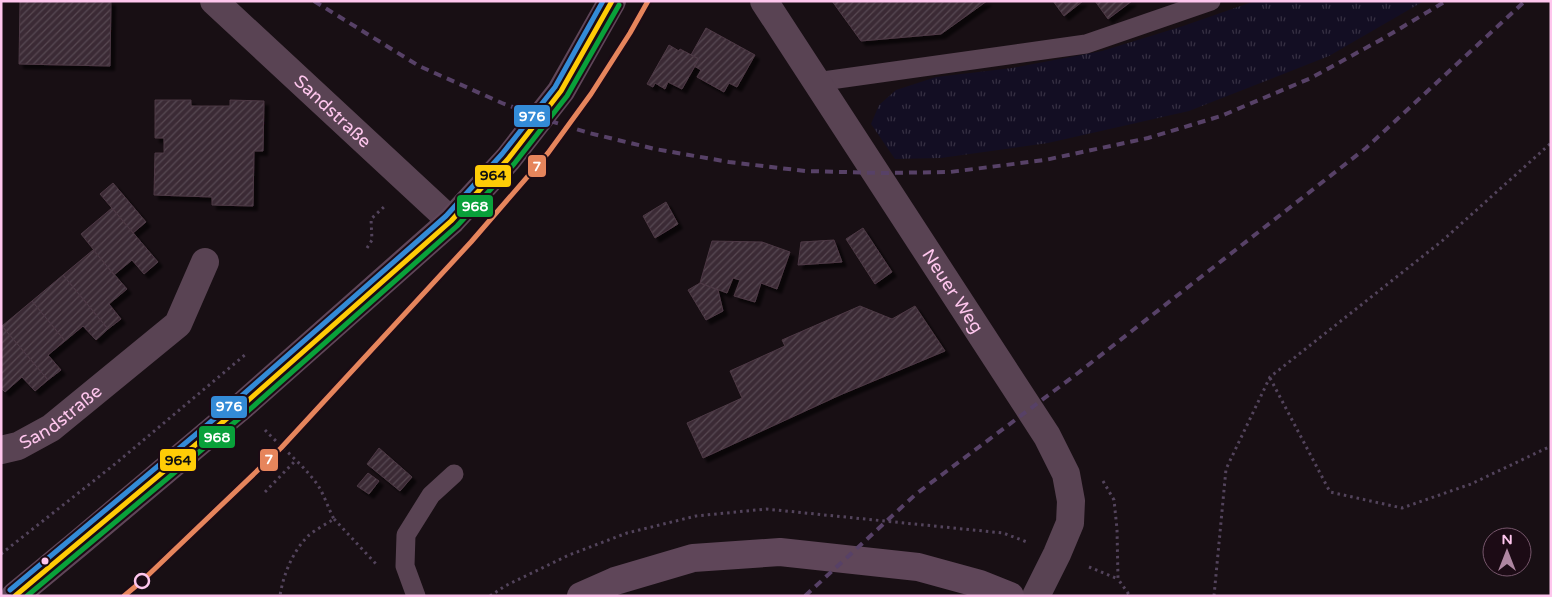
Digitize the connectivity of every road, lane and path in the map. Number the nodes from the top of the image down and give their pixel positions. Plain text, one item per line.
1 (214, 1) edge
2 (612, 1) edge
3 (764, 1) edge
4 (1211, 1) edge
5 (816, 82) junction
6 (1551, 143) edge
7 (411, 184) junction
8 (451, 221) junction
9 (362, 255) dead end
10 (205, 262) dead end
11 (246, 354) dead end
12 (1270, 377) junction
13 (243, 405) junction
14 (1551, 446) edge
15 (1, 450) edge
16 (295, 461) junction
17 (454, 474) dead end
18 (265, 492) dead end
19 (334, 519) junction
20 (1, 554) edge
21 (405, 566) junction
22 (15, 596) edge
23 (280, 596) edge
24 (416, 596) edge
25 (581, 596) edge
26 (1010, 596) edge
27 (1036, 596) edge
28 (1214, 596) edge

1 - 7 street, Sandstraße
2 - 8 main road
3 - 5 street, Neuer Weg
4 - 5 lane
5 - 27 street, Neuer Weg
6 - 12 path
7 - 8 street, Sandstraße
7 - 9 path
8 - 13 main road
10 - 15 street, Sandstraße
11 - 20 path
12 - 14 path
12 - 28 path
13 - 16 path
13 - 22 main road
16 - 18 path
16 - 19 path
17 - 21 lane
19 - 21 path
19 - 23 path
21 - 24 lane
25 - 26 main road

